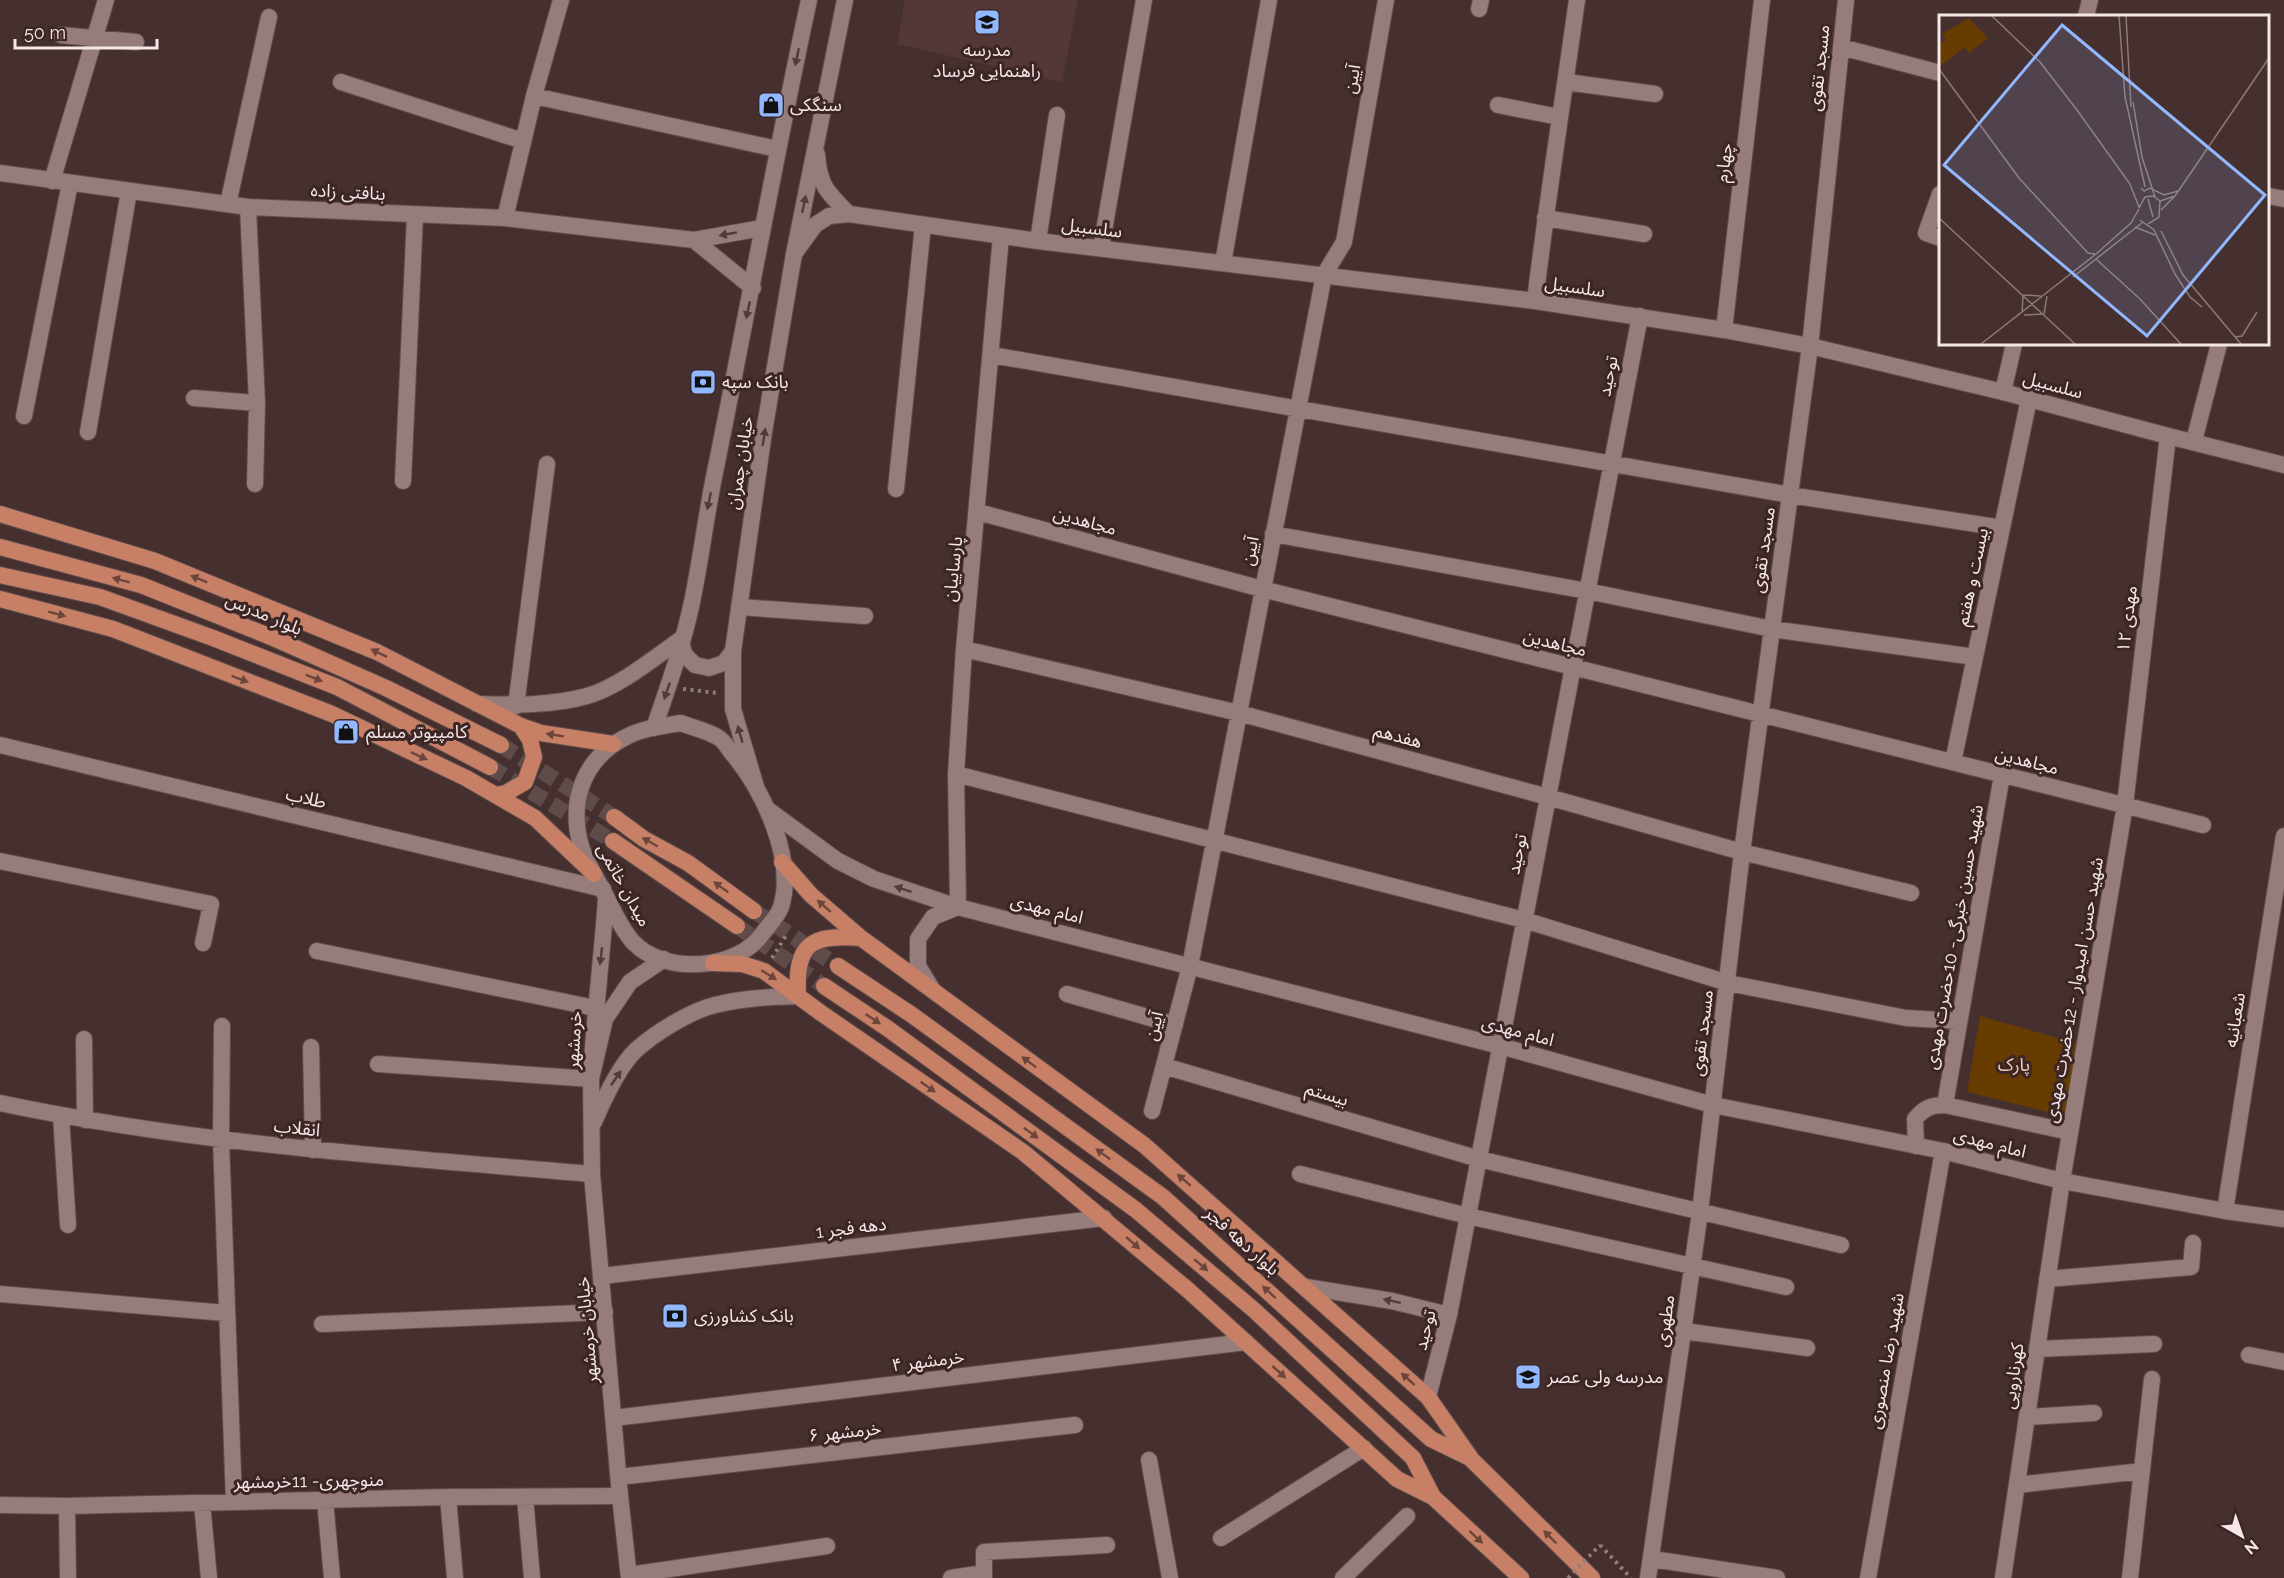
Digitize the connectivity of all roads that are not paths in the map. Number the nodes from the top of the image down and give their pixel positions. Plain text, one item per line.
1 (106, 0) edge
2 (561, 0) edge
3 (809, 0) edge
4 (845, 0) edge
5 (1144, 0) edge
6 (1269, 0) edge
7 (1386, 0) edge
8 (1576, 0) edge
9 (1762, 0) edge
10 (1846, 0) edge
11 (2090, 0) edge
12 (2086, 15) edge
13 (269, 17) dead end
14 (61, 35) dead end
15 (94, 38) junction
16 (136, 42) dead end
17 (1841, 47) junction
18 (1939, 72) edge
19 (341, 82) dead end
20 (1566, 82) junction
21 (1655, 94) dead end
22 (534, 96) junction
23 (1498, 105) dead end
24 (1057, 115) dead end
25 (1559, 117) junction
26 (523, 141) junction
27 (777, 149) junction
28 (816, 149) junction
29 (0, 173) edge
30 (52, 181) junction
31 (69, 183) junction
32 (129, 191) junction
33 (2269, 196) edge
34 (1939, 197) edge
35 (2284, 199) edge
36 (228, 204) junction
37 (248, 207) junction
38 (849, 214) junction
39 (415, 215) junction
40 (506, 218) junction
41 (1545, 218) junction
42 (923, 225) junction
43 (762, 228) junction
44 (1644, 234) dead end
45 (1939, 236) edge
46 (1001, 237) junction
47 (694, 240) junction
48 (1038, 241) junction
49 (1101, 248) junction
50 (794, 254) junction
51 (1223, 263) junction
52 (1324, 275) junction
53 (753, 288) junction
54 (1535, 301) junction
55 (1640, 316) junction
56 (1724, 330) junction
57 (2014, 345) edge
58 (2219, 345) edge
59 (1810, 346) junction
60 (992, 356) junction
61 (2003, 392) junction
62 (194, 398) dead end
63 (2029, 399) junction
64 (257, 403) junction
65 (1298, 409) junction
66 (24, 416) dead end
67 (88, 432) dead end
68 (2168, 436) junction
69 (2194, 441) junction
70 (1611, 463) junction
71 (547, 464) dead end
72 (2284, 465) edge
73 (403, 481) dead end
74 (255, 484) dead end
75 (896, 489) dead end
76 (1790, 495) junction
77 (978, 512) junction
78 (0, 514) edge
79 (2002, 528) junction
80 (1274, 534) junction
81 (0, 547) edge
82 (0, 575) edge
83 (1262, 590) junction
84 (1587, 591) junction
85 (0, 599) edge
86 (739, 607) junction
87 (865, 616) dead end
88 (1772, 629) junction
89 (681, 639) junction
90 (964, 649) junction
91 (733, 651) junction
92 (1975, 657) junction
93 (1572, 667) junction
94 (477, 704) junction
95 (516, 706) junction
96 (1239, 713) junction
97 (1761, 714) junction
98 (520, 726) junction
99 (654, 728) junction
100 (613, 744) junction
101 (0, 745) edge
102 (501, 746) tunnel mouth
103 (1953, 762) junction
104 (490, 767) tunnel mouth
105 (956, 774) junction
106 (2002, 775) junction
107 (757, 790) junction
108 (496, 795) junction
109 (1548, 797) junction
110 (2125, 806) junction
111 (766, 809) junction
112 (614, 817) tunnel mouth
113 (2203, 825) dead end
114 (2284, 836) edge
115 (1215, 839) junction
116 (613, 841) tunnel mouth
117 (1742, 852) junction
118 (0, 861) edge
119 (782, 862) junction
120 (594, 874) junction
121 (1911, 893) dead end
122 (604, 894) junction
123 (958, 907) junction
124 (754, 911) tunnel mouth
125 (1524, 920) junction
126 (737, 926) tunnel mouth
127 (861, 938) junction
128 (203, 943) dead end
129 (317, 951) dead end
130 (664, 960) junction
131 (713, 963) junction
132 (838, 966) tunnel mouth
133 (1190, 966) junction
134 (1728, 983) junction
135 (824, 986) tunnel mouth
136 (932, 989) junction
137 (1067, 994) dead end
138 (798, 996) junction
139 (595, 1008) junction
140 (1958, 1021) junction
141 (1175, 1025) junction
142 (222, 1026) dead end
143 (84, 1040) dead end
144 (1500, 1046) junction
145 (311, 1047) dead end
146 (378, 1064) dead end
147 (1164, 1066) junction
148 (591, 1079) junction
149 (0, 1103) edge
150 (1945, 1105) junction
151 (1713, 1106) junction
152 (1152, 1111) dead end
153 (61, 1116) junction
154 (85, 1120) junction
155 (590, 1131) junction
156 (2070, 1132) junction
157 (221, 1140) junction
158 (1916, 1146) junction
159 (313, 1149) junction
160 (1943, 1151) junction
161 (1479, 1159) junction
162 (592, 1174) junction
163 (1300, 1174) dead end
164 (2062, 1180) junction
165 (2225, 1211) junction
166 (1700, 1212) junction
167 (1468, 1216) junction
168 (1104, 1218) junction
169 (2284, 1219) edge
170 (68, 1225) dead end
171 (2193, 1243) dead end
172 (1841, 1245) dead end
173 (1693, 1267) junction
174 (602, 1276) junction
175 (2047, 1279) junction
176 (1306, 1287) junction
177 (1786, 1287) dead end
178 (0, 1293) edge
179 (605, 1312) junction
180 (226, 1313) junction
181 (1449, 1315) junction
182 (322, 1324) dead end
183 (1684, 1331) junction
184 (1246, 1342) junction
185 (2154, 1344) dead end
186 (1807, 1348) dead end
187 (2037, 1349) junction
188 (2249, 1356) dead end
189 (2284, 1362) edge
190 (2152, 1378) dead end
191 (1428, 1397) junction
192 (2094, 1413) dead end
193 (2027, 1417) junction
194 (614, 1418) junction
195 (1075, 1425) dead end
196 (1364, 1448) junction
197 (1470, 1458) junction
198 (1149, 1461) dead end
199 (2142, 1471) junction
200 (619, 1477) junction
201 (2017, 1485) junction
202 (620, 1496) junction
203 (448, 1497) junction
204 (525, 1497) junction
205 (1433, 1497) junction
206 (326, 1500) junction
207 (234, 1502) junction
208 (202, 1503) junction
209 (0, 1505) edge
210 (68, 1506) junction
211 (1407, 1516) dead end
212 (1221, 1538) dead end
213 (1107, 1545) dead end
214 (827, 1546) dead end
215 (1652, 1559) junction
216 (984, 1576) edge
217 (629, 1577) edge
218 (68, 1578) edge
219 (209, 1578) edge
220 (332, 1578) edge
221 (455, 1578) edge
222 (532, 1578) edge
223 (951, 1578) edge
224 (1170, 1578) edge
225 (1343, 1578) edge
226 (1521, 1578) edge
227 (1592, 1578) edge
228 (1648, 1578) edge
229 (1777, 1578) edge
230 (1868, 1578) edge
231 (2003, 1578) edge
232 (2130, 1578) edge

1 - 15 street
2 - 22 street
3 -> 27 street, خیابان چمران
4 - 28 street, خیابان چمران
5 - 49 street
6 - 51 street
7 - 52 street, آیین
8 - 20 street
9 - 56 street, چهارم
10 - 17 street, مسجد تقوی
11 - 12 street
13 - 36 street
14 - 15 street
15 - 16 street
15 - 30 street
17 - 18 street
17 - 59 street, مسجد تقوی
19 - 26 street
20 - 21 street
20 - 25 street
22 - 26 street
22 - 27 street
23 - 25 street
24 - 48 street
25 - 41 street
26 - 40 street
27 - 43 street, خیابان چمران
28 - 38 street
50 -> 28 street, خیابان چمران
29 - 30 street, بنافتی زاده
30 - 31 street, بنافتی زاده
31 - 32 street, بنافتی زاده
31 - 66 street
32 - 36 street, بنافتی زاده
32 - 67 street
33 - 35 street
34 - 45 street
36 - 37 street, بنافتی زاده
37 - 39 street, بنافتی زاده
37 - 64 street
38 - 42 street, سلسبیل
38 - 50 street, سلسبیل
39 - 40 street, بنافتی زاده
39 - 73 street
40 - 47 street, بنافتی زاده
41 - 44 street
41 - 54 street
42 - 46 street, سلسبیل
42 - 75 street
43 -> 47 street, بنافتی زاده
43 - 53 street, خیابان چمران
46 - 48 street, سلسبیل
46 - 60 street, پارساییان
47 - 53 street
48 - 49 street, سلسبیل
49 - 51 street, سلسبیل
86 -> 50 street, خیابان چمران
51 - 52 street, سلسبیل
52 - 54 street, سلسبیل
52 - 65 street, آیین
53 -> 89 street, خیابان چمران
54 - 55 street, سلسبیل
55 - 56 street, سلسبیل
55 - 70 street, توحید
56 - 59 street, سلسبیل
57 - 61 street
58 - 69 street
59 - 61 street, سلسبیل
59 - 76 street, مسجد تقوی
60 - 65 street
60 - 77 street, پارساییان
61 - 63 street, سلسبیل
62 - 64 street
63 - 68 street, سلسبیل
63 - 79 street, بیست و هفتم
64 - 74 street
65 - 70 street
65 - 80 street, آیین
68 - 69 street, سلسبیل
68 - 110 street, مهدی ۱۲
69 - 72 street, سلسبیل
70 - 76 street
70 - 84 street, توحید
71 - 95 street
76 - 79 street
76 - 88 street, مسجد تقوی
77 - 83 street, مجاهدین
77 - 90 street, پارساییان
94 -> 78 main road
79 - 92 street, بیست و هفتم
80 - 83 street, آیین
80 - 84 street
102 -> 81 main road, بلوار مدرس
82 -> 104 main road
83 - 93 street, مجاهدین
83 - 96 street, آیین
84 - 88 street
84 - 93 street, توحید
85 -> 108 main road
86 - 87 street
86 - 91 street, خیابان چمران
88 - 92 street
88 - 97 street, مسجد تقوی
89 - 91 street
89 - 95 street
89 -> 99 street, خیابان چمران
90 - 96 street, هفدهم
90 - 105 street, پارساییان
107 -> 91 street, خیابان چمران
92 - 103 street, بیست و هفتم
93 - 97 street, مجاهدین
93 - 109 street, توحید
94 - 95 street
94 - 98 main road
96 - 109 street, هفدهم
96 - 115 street, آیین
97 - 103 street, مجاهدین
97 - 117 street, مسجد تقوی
100 -> 98 main road
98 - 108 main road
99 - 100 street, میدان خاتمی
99 - 107 street, میدان خاتمی
100 - 120 street, میدان خاتمی
101 - 122 street, طلاب
103 - 106 street, مجاهدین
105 - 115 street
105 - 123 street, پارساییان
106 - 110 street, مجاهدین
106 - 140 street, شهید حسین خبرگی- 10حضرت مهدی
107 - 111 street, میدان خاتمی
108 - 120 main road
109 - 117 street, هفدهم
109 - 125 street, توحید
110 - 113 street, مجاهدین
110 - 156 street, شهید حسن امیدوار - 12حضرت مهدی
111 - 119 street, میدان خاتمی
123 -> 111 street, امام مهدی
124 -> 112 main road
114 - 165 street, شعبانیه
115 - 125 street
115 - 133 street, آیین
116 - 126 main road
117 - 121 street, هفدهم
117 - 134 street, مسجد تقوی
118 - 128 street
127 -> 119 main road
119 - 131 street, میدان خاتمی
120 - 122 street, میدان خاتمی
122 - 130 street, میدان خاتمی
122 -> 139 street, خرمشهر
123 - 133 street, امام مهدی
123 - 136 street
125 - 134 street
125 - 144 street, توحید
127 - 136 main road
127 - 138 main road
129 - 139 street
130 - 131 street, میدان خاتمی
130 - 148 street, خرمشهر
131 -> 138 main road
197 -> 132 main road, بلوار دهه فجر
133 - 141 street, آیین
133 - 144 street, امام مهدی
134 - 140 street
134 - 151 street, مسجد تقوی
135 -> 205 main road
176 -> 136 main road
137 - 141 street
155 -> 138 street
138 -> 168 main road
139 - 148 street, خرمشهر
140 - 150 street, شهید حسین خبرگی- 10حضرت مهدی
141 - 147 street, آیین
142 - 157 street
143 - 154 street
144 - 151 street, امام مهدی
144 - 161 street, توحید
145 - 159 street
146 - 148 street
147 - 152 street, آیین
147 - 161 street, بیستم
148 - 155 street, خیابان خرمشهر
149 - 153 street, انقلاب
150 - 156 street
150 - 158 street
151 - 158 street, امام مهدی
151 - 166 street, مطهری
153 - 154 street, انقلاب
153 - 170 street
154 - 157 street, انقلاب
155 - 162 street, خیابان خرمشهر
156 - 164 street, شهید حسن امیدوار - 12حضرت مهدی
157 - 159 street, انقلاب
157 - 180 street
158 - 160 street, امام مهدی
159 - 162 street, انقلاب
160 - 164 street, امام مهدی
160 - 230 street, شهید رضا منصوری
161 - 166 street, بیستم
161 - 167 street, توحید
162 - 174 street, خیابان خرمشهر
163 - 167 street
164 - 165 street, امام مهدی
164 - 175 street, کهرنارویی
165 - 169 street, امام مهدی
166 - 172 street, بیستم
166 - 173 street, مطهری
167 - 173 street
167 - 181 street, توحید
168 - 174 street, دهه فجر 1
168 -> 184 main road
171 - 175 street
173 - 177 street
173 - 183 street, مطهری
174 - 179 street, خیابان خرمشهر
175 - 187 street, کهرنارویی
181 -> 176 street
191 -> 176 main road
178 - 180 street
179 - 182 street
179 - 194 street, خیابان خرمشهر
180 - 207 street
181 - 191 street, توحید
183 - 186 street
183 - 215 street, مطهری
184 - 194 street, خرمشهر ۴
184 -> 196 main road
185 - 187 street
187 - 193 street, کهرنارویی
188 - 189 street
190 - 199 street
191 - 197 main road
192 - 193 street
193 - 201 street, کهرنارویی
194 - 200 street, خیابان خرمشهر
195 - 200 street, خرمشهر ۶
196 - 205 main road
196 - 212 street
227 -> 197 main road, بلوار دهه فجر
198 - 224 street
199 - 201 street
199 - 232 street
200 - 202 street, خیابان خرمشهر
201 - 231 street, کهرنارویی
202 - 204 street, منوچهری- 11خرمشهر
202 - 217 street, خیابان خرمشهر
203 - 204 street, منوچهری- 11خرمشهر
203 - 206 street, منوچهری- 11خرمشهر
203 - 221 street
204 - 222 street
205 -> 226 main road
206 - 207 street, منوچهری- 11خرمشهر
206 - 220 street
207 - 208 street, منوچهری- 11خرمشهر
208 - 210 street, منوچهری- 11خرمشهر
208 - 219 street
209 - 210 street, منوچهری- 11خرمشهر
210 - 218 street
211 - 225 street
213 - 216 street
214 - 217 street
215 - 228 street, مطهری
215 - 229 street
216 - 223 street

